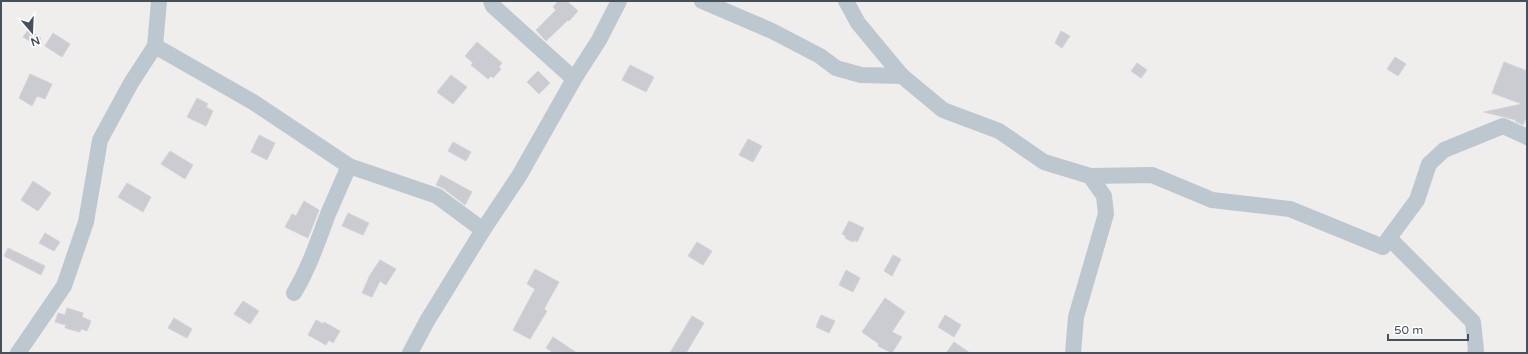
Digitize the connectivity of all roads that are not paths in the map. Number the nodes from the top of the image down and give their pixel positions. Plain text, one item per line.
1 (159, 1) edge
2 (491, 1) edge
3 (619, 1) edge
4 (702, 1) edge
5 (846, 1) edge
6 (154, 46) junction
7 (902, 76) junction
8 (574, 79) junction
9 (1527, 137) edge
10 (349, 166) junction
11 (1090, 176) junction
12 (483, 230) junction
13 (1389, 238) junction
14 (294, 293) dead end
15 (18, 353) edge
16 (410, 353) edge
17 (1073, 353) edge
18 (1475, 353) edge

1 - 6 street
2 - 8 street
3 - 8 street
4 - 7 street
5 - 7 street
6 - 10 street
6 - 15 street
7 - 11 street
8 - 12 street
9 - 13 street
10 - 12 street
10 - 14 street
11 - 13 street
11 - 17 street
12 - 16 street
13 - 18 street

